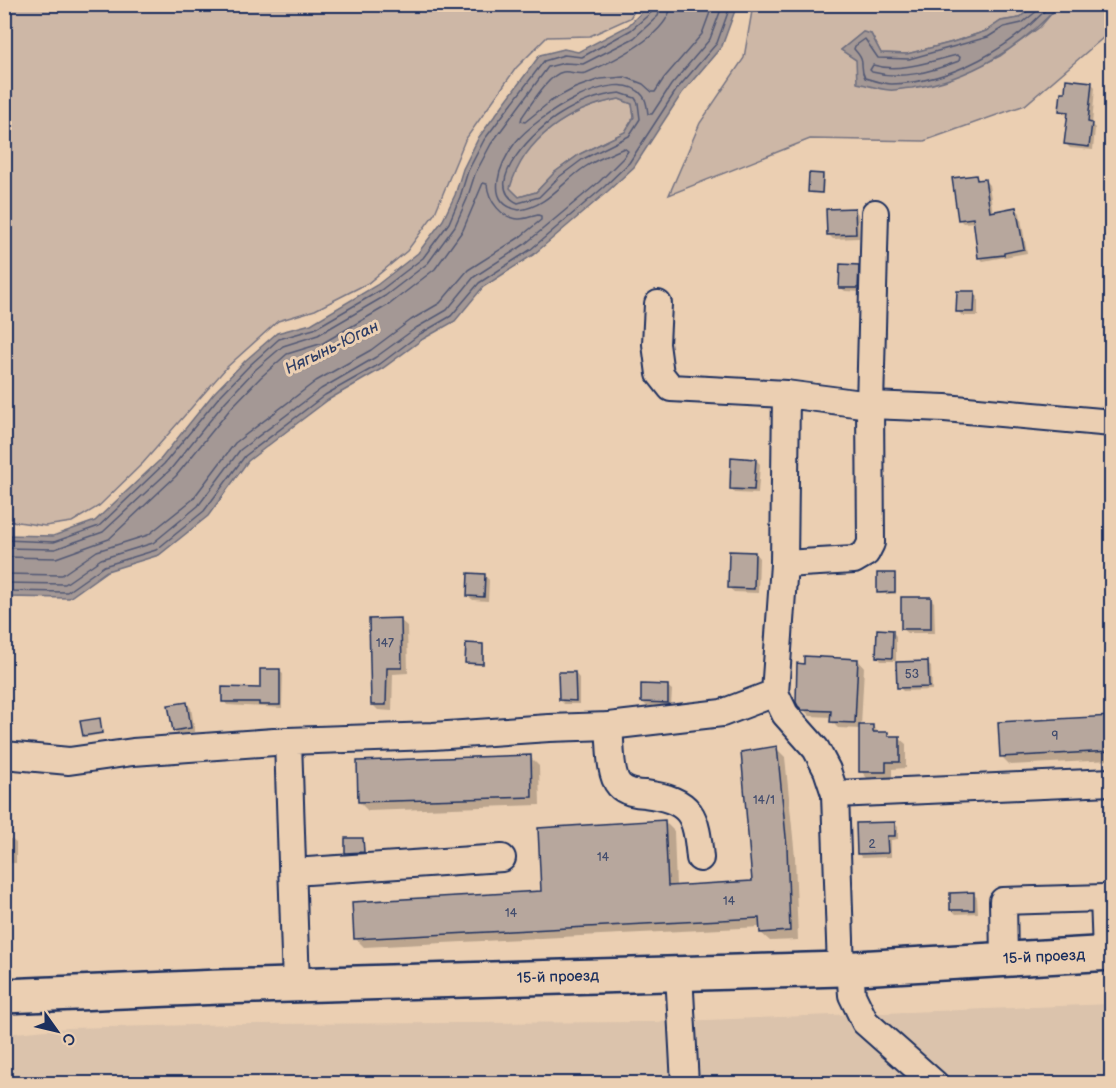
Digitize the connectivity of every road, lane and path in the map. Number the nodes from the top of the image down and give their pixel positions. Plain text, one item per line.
1 (875, 213) dead end
2 (658, 304) dead end
3 (786, 394) junction
4 (870, 405) junction
5 (1112, 423) edge
6 (784, 564) junction
7 (775, 693) junction
8 (609, 726) junction
9 (288, 741) junction
10 (4, 755) edge
11 (1112, 782) edge
12 (835, 794) junction
13 (502, 858) dead end
14 (700, 858) dead end
15 (293, 872) junction
16 (1108, 953) edge
17 (1004, 959) junction
18 (845, 968) junction
19 (679, 973) junction
20 (297, 985) junction
21 (4, 996) edge
22 (685, 1083) edge
23 (935, 1083) edge

1 - 4 lane
2 - 3 lane
3 - 4 lane
3 - 6 lane
4 - 5 lane
4 - 6 lane
6 - 7 lane
7 - 8 lane
7 - 12 lane
8 - 9 lane
8 - 14 lane
9 - 10 lane
9 - 15 lane
11 - 12 lane
12 - 18 lane
13 - 15 lane
15 - 20 lane
16 - 17 main road, 15-й проезд
16 - 17 lane
17 - 18 main road, 15-й проезд
18 - 19 main road, 15-й проезд
18 - 23 lane
19 - 20 main road, 15-й проезд
19 - 22 lane
20 - 21 main road, 15-й проезд

